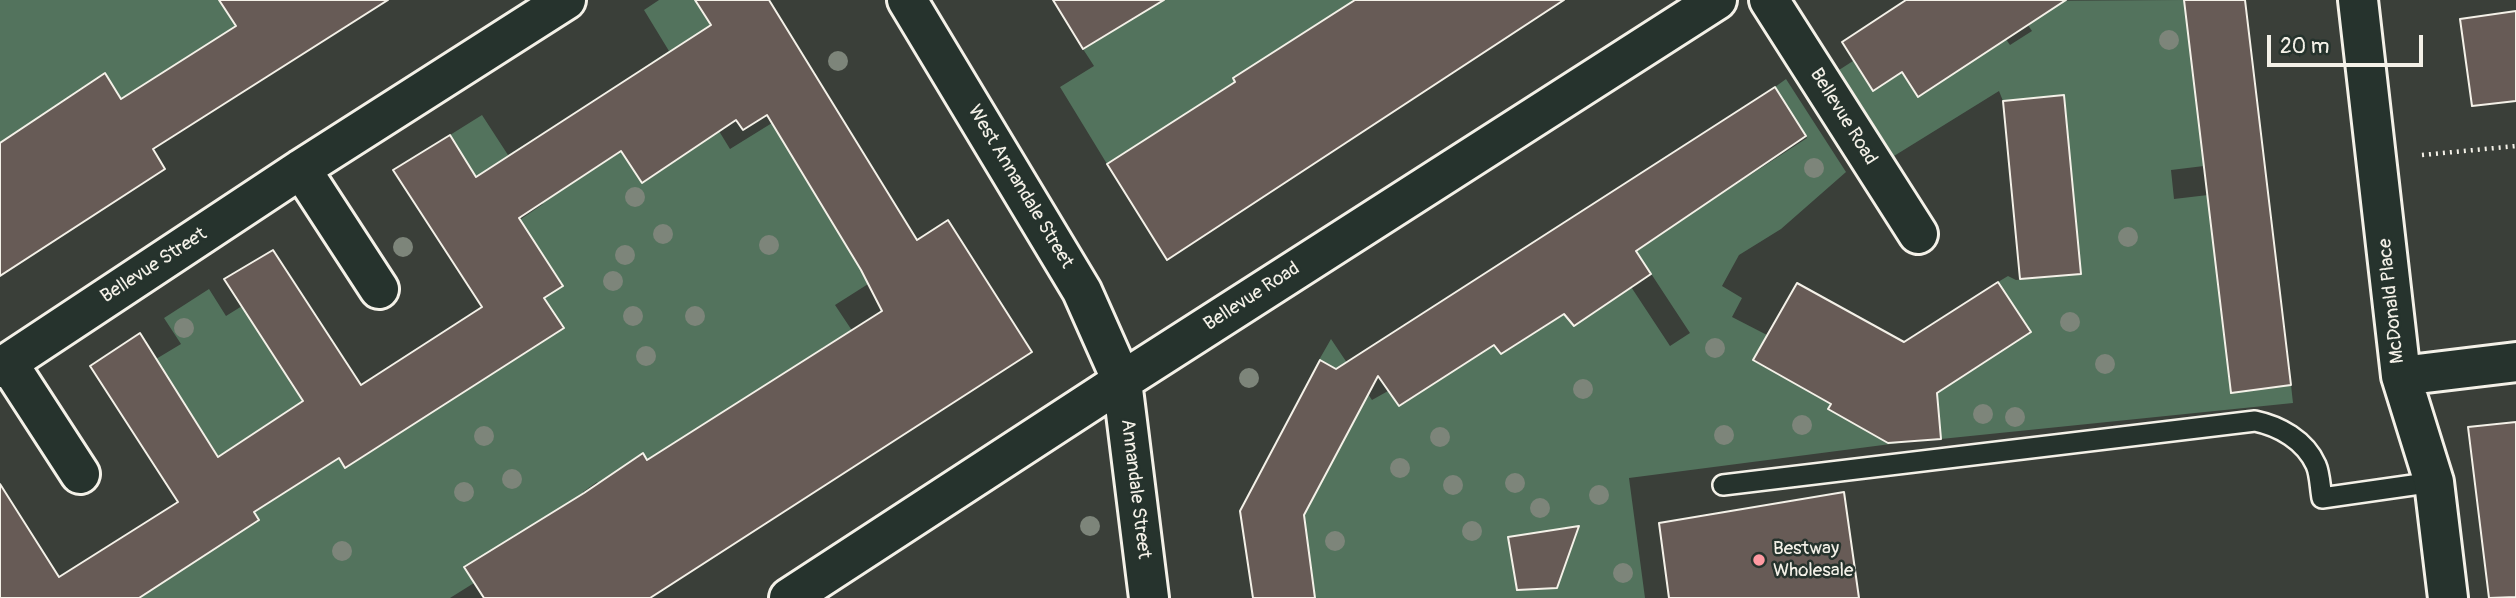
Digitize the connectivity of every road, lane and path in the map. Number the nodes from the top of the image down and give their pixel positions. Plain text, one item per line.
1 (566, 0) edge
2 (907, 0) edge
3 (1717, 0) edge
4 (1769, 0) edge
5 (2358, 0) edge
6 (2516, 146) edge
7 (2376, 160) junction
8 (301, 169) junction
9 (1918, 234) dead end
10 (379, 289) dead end
11 (2516, 362) edge
12 (4, 365) edge
13 (2400, 376) junction
14 (1122, 381) junction
15 (80, 474) dead end
16 (2434, 482) junction
17 (1723, 485) dead end
18 (789, 598) edge
19 (1149, 598) edge
20 (2448, 598) edge

1 - 8 street, Bellevue Street
2 - 14 street, West Annandale Street
3 - 14 street, Bellevue Road
4 - 9 street, Bellevue Road
5 - 7 street, McDonald Place
6 - 7 path
7 - 13 street, McDonald Place
8 - 10 street
8 - 12 street, Bellevue Street
11 - 13 street
12 - 15 street, Bellevue Street
13 - 16 street, McDonald Place
14 - 18 street, Bellevue Road
14 - 19 street, Annandale Street
16 - 17 lane
16 - 20 street, McDonald Place

